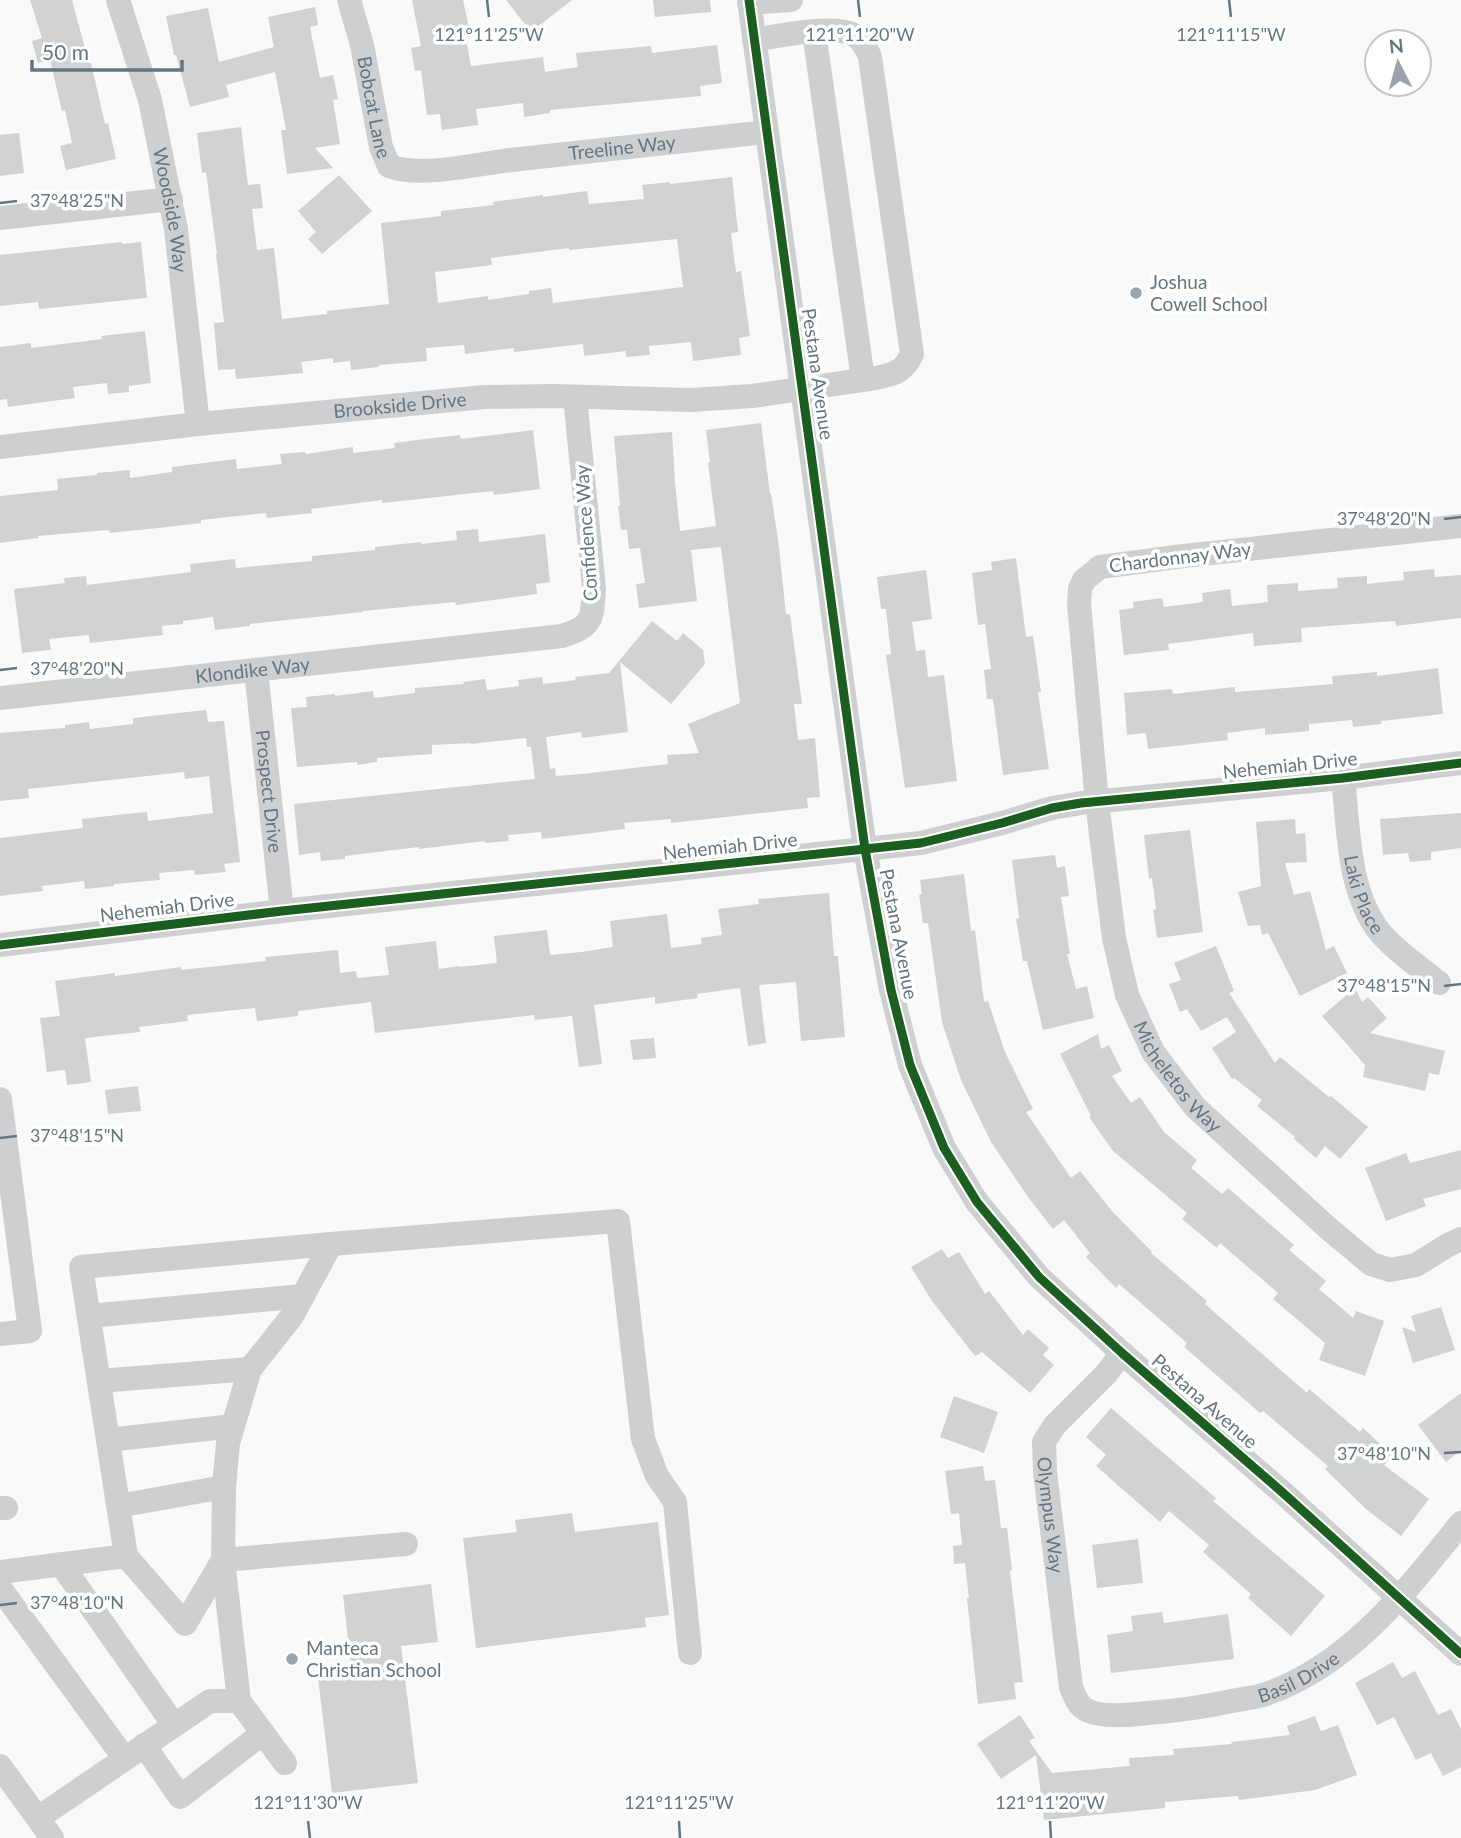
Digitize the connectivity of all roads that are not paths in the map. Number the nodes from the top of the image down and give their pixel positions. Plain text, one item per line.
1 (118, 0) edge
2 (349, 0) edge
3 (791, 0) edge
4 (749, 2) edge
5 (814, 32) junction
6 (754, 40) junction
7 (766, 132) junction
8 (478, 164) joint
9 (171, 199) junction
10 (0, 218) edge
11 (863, 379) junction
12 (802, 389) junction
13 (575, 397) junction
14 (198, 424) junction
15 (0, 447) edge
16 (1461, 526) edge
17 (504, 642) joint
18 (256, 671) junction
19 (0, 698) edge
20 (1461, 763) edge
21 (1343, 778) junction
22 (1097, 802) junction
23 (865, 849) junction
24 (282, 911) junction
25 (0, 945) edge
26 (1439, 983) dead end
27 (0, 1098) edge
28 (1461, 1238) edge
29 (331, 1244) junction
30 (303, 1296) junction
31 (89, 1316) junction
32 (0, 1334) edge
33 (1122, 1353) junction
34 (250, 1369) junction
35 (99, 1381) junction
36 (233, 1426) junction
37 (108, 1440) junction
38 (224, 1487) junction
39 (118, 1506) junction
40 (1461, 1523) edge
41 (407, 1544) dead end
42 (126, 1556) junction
43 (223, 1560) junction
44 (61, 1564) junction
45 (0, 1572) edge
46 (0, 1588) edge
47 (1400, 1598) junction
48 (690, 1653) dead end
49 (1461, 1654) edge
50 (239, 1701) junction
51 (1080, 1705) joint
52 (174, 1726) junction
53 (263, 1733) junction
54 (134, 1752) junction
55 (285, 1763) dead end
56 (0, 1766) edge
57 (38, 1818) junction
58 (52, 1838) edge

1 - 9 street, Woodside Way
2 - 8 street, Bobcat Lane
3 - 4 street
4 - 6 street, Pestana Avenue
5 - 6 street
5 - 11 street
5 - 11 street, Brookside Drive
6 - 7 street, Pestana Avenue
7 - 8 street, Treeline Way
7 - 12 street, Pestana Avenue
9 - 10 street
9 - 14 street, Woodside Way
11 - 12 street, Brookside Drive
12 - 13 street, Brookside Drive
12 - 23 street, Pestana Avenue
13 - 14 street, Brookside Drive
13 - 17 street, Confidence Way
14 - 15 street, Brookside Drive
16 - 22 street, Chardonnay Way
17 - 18 street, Klondike Way
18 - 19 street, Klondike Way
18 - 24 street, Prospect Drive
20 - 21 street, Nehemiah Drive
21 - 22 street, Nehemiah Drive
21 - 26 street, Laki Place
22 - 23 street, Nehemiah Drive
22 - 28 street, Micheletos Way
23 - 24 street, Nehemiah Drive
23 - 33 street, Pestana Avenue
24 - 25 street, Nehemiah Drive
27 - 32 street
29 - 30 street
29 - 31 street
29 - 48 street
30 - 31 street
30 - 34 street
31 - 35 street
33 - 47 street, Pestana Avenue
33 - 51 street, Olympus Way
34 - 35 street
34 - 36 street
35 - 37 street
36 - 37 street
36 - 38 street
37 - 39 street
38 - 39 street
38 - 43 street
39 - 42 street
40 - 47 street, Basil Drive
41 - 43 street
42 - 43 street
42 - 44 street
43 - 50 street
44 - 45 street
44 - 52 street
46 - 54 street
47 - 49 street, Pestana Avenue
47 - 51 street, Basil Drive
50 - 52 street
50 - 53 street
52 - 54 street
53 - 54 street
53 - 55 street
54 - 57 street
56 - 57 street
57 - 58 street

